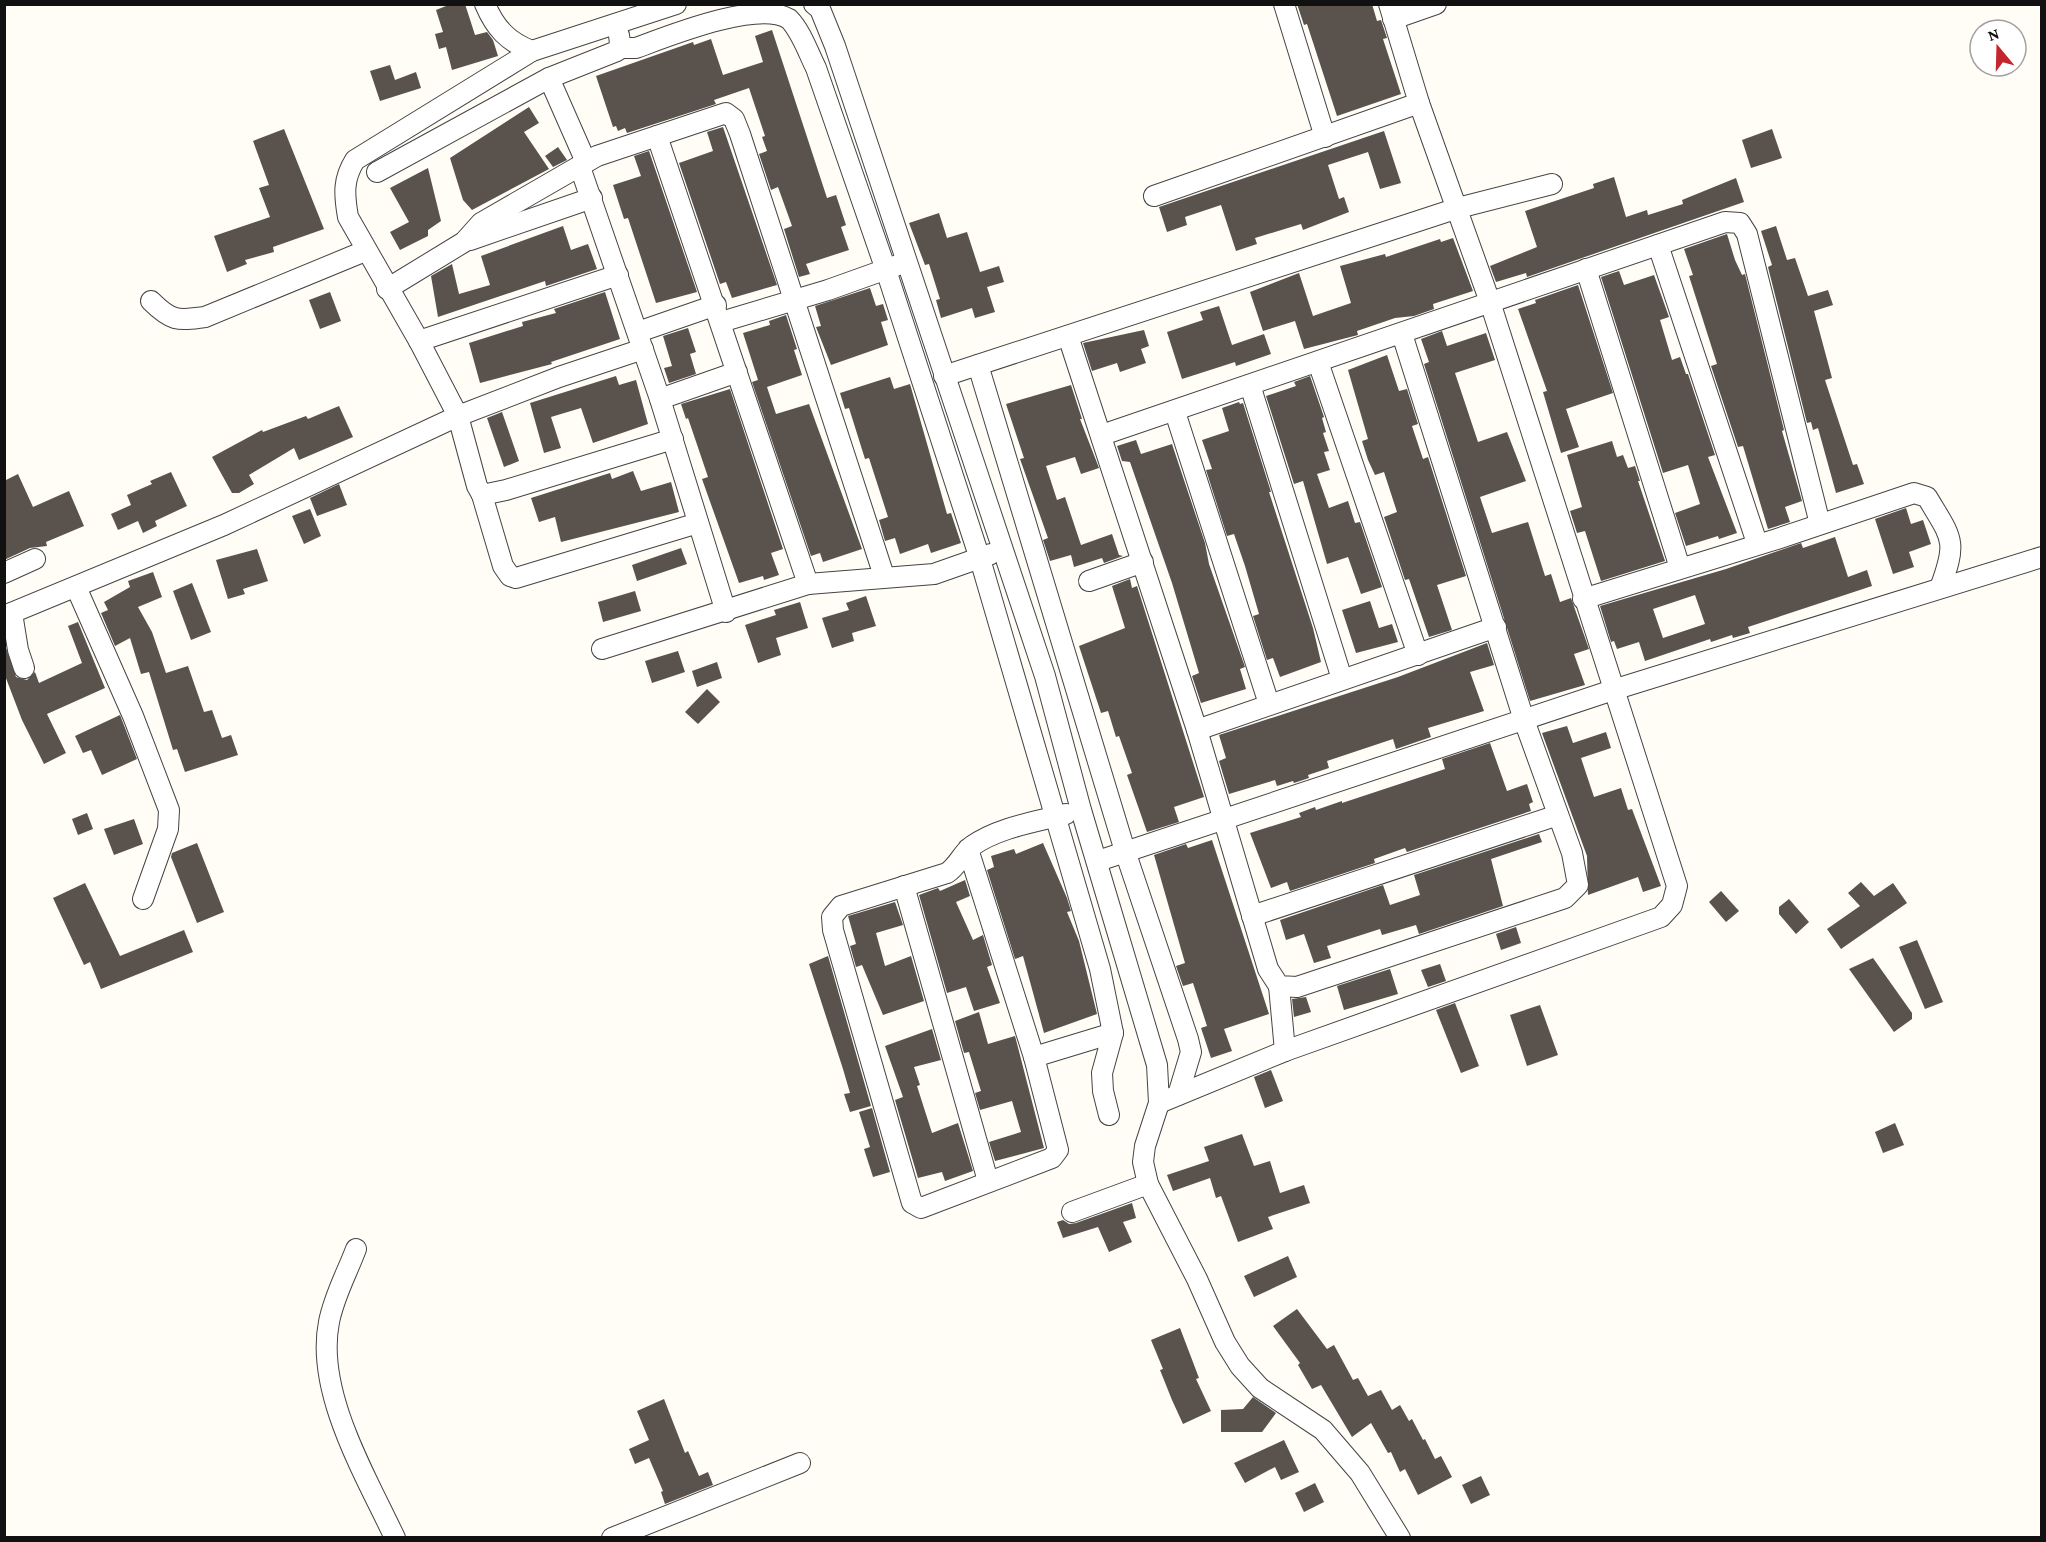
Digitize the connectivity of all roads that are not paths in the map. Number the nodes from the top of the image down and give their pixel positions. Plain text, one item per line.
1 (485, 4) edge
2 (676, 4) edge
3 (814, 4) edge
4 (1284, 4) edge
5 (1437, 4) edge
6 (1391, 12) edge
7 (616, 24) junction
8 (620, 48) junction
9 (532, 51) junction
10 (549, 78) junction
11 (1419, 104) junction
12 (657, 136) junction
13 (1325, 137) junction
14 (583, 164) junction
15 (377, 172) dead end
16 (1552, 183) dead end
17 (1154, 196) dead end
18 (592, 198) junction
19 (1458, 208) junction
20 (464, 242) junction
21 (1658, 245) junction
22 (365, 251) junction
23 (906, 261) junction
24 (1586, 269) junction
25 (886, 270) junction
26 (618, 275) junction
27 (387, 289) junction
28 (794, 300) junction
29 (152, 301) dead end
30 (1490, 302) junction
31 (719, 314) junction
32 (1401, 334) junction
33 (1068, 336) junction
34 (419, 341) junction
35 (640, 341) junction
36 (1318, 362) junction
37 (978, 365) junction
38 (737, 372) junction
39 (944, 376) junction
40 (1250, 385) junction
41 (952, 398) junction
42 (660, 399) junction
43 (931, 406) junction
44 (1175, 412) junction
45 (458, 416) junction
46 (1102, 435) junction
47 (672, 439) junction
48 (482, 495) junction
49 (698, 523) junction
50 (1820, 524) junction
51 (1757, 543) junction
52 (1002, 550) junction
53 (2042, 557) edge
54 (35, 559) dead end
55 (980, 559) junction
56 (1039, 562) junction
57 (1143, 562) junction
58 (1680, 568) junction
59 (1010, 572) junction
60 (4, 573) edge
61 (884, 576) junction
62 (1089, 581) dead end
63 (808, 584) junction
64 (76, 587) junction
65 (1940, 588) junction
66 (1583, 599) junction
67 (726, 612) junction
68 (8, 615) edge
69 (1496, 627) junction
70 (602, 649) dead end
71 (1418, 655) junction
72 (24, 668) dead end
73 (1342, 679) junction
74 (1613, 690) junction
75 (1269, 704) junction
76 (1524, 720) junction
77 (1197, 730) junction
78 (1081, 810) junction
79 (1557, 815) junction
80 (1055, 817) junction
81 (1222, 819) junction
82 (969, 849) junction
83 (1125, 851) junction
84 (1098, 861) junction
85 (1104, 884) junction
86 (904, 886) junction
87 (1078, 893) junction
88 (143, 899) dead end
89 (1252, 916) junction
90 (1279, 986) junction
91 (1113, 1034) junction
92 (1286, 1051) junction
93 (1034, 1057) junction
94 (1178, 1095) junction
95 (1159, 1103) junction
96 (1109, 1115) dead end
97 (988, 1181) junction
98 (1148, 1184) junction
99 (1072, 1212) dead end
100 (356, 1249) dead end
101 (800, 1463) dead end
102 (395, 1538) edge
103 (612, 1538) edge
104 (1400, 1538) edge

1 - 9 street
2 - 7 street
3 - 23 street
4 - 13 street
5 - 6 street
6 - 11 street
7 - 8 street
7 - 9 street
8 - 10 street
8 - 25 street
9 - 22 street
10 - 14 street
10 - 15 street
11 - 13 street
11 - 19 street
12 - 14 street
12 - 28 street
12 - 31 street
13 - 17 street
14 - 18 street
14 - 20 street
16 - 19 street
18 - 20 street
18 - 26 street
19 - 30 street
19 - 33 street
20 - 27 street
21 - 24 street
21 - 50 street
21 - 51 street
22 - 27 street
22 - 29 street
23 - 25 street
23 - 39 street
24 - 30 street
24 - 58 street
25 - 28 street
25 - 43 street
26 - 34 street
26 - 35 street
27 - 34 street
28 - 31 street
28 - 61 street
30 - 32 street
30 - 66 street
31 - 35 street
31 - 38 street
32 - 36 street
32 - 69 street
33 - 37 street
33 - 46 street
34 - 45 street
35 - 42 street
35 - 45 street
36 - 40 street
36 - 71 street
37 - 39 street
37 - 56 street
38 - 42 street
38 - 63 street
39 - 41 street
40 - 44 street
40 - 73 street
41 - 43 street
41 - 52 street
42 - 47 street
43 - 55 street
44 - 46 street
44 - 75 street
45 - 48 street
45 - 64 street
46 - 57 street
47 - 48 street
47 - 49 street
48 - 49 street
49 - 67 street
50 - 51 street
50 - 65 street
51 - 58 street
52 - 55 street
52 - 59 street
53 - 65 street
54 - 60 street
55 - 61 street
55 - 80 street
56 - 59 street
56 - 83 street
57 - 62 street
57 - 77 street
58 - 66 street
59 - 78 street
61 - 63 street
63 - 67 street
64 - 68 street
64 - 88 street
65 - 74 street
66 - 74 street
67 - 70 street
68 - 72 street
69 - 71 street
69 - 76 street
71 - 73 street
73 - 75 street
74 - 76 street
74 - 92 street
75 - 77 street
76 - 79 street
76 - 81 street
77 - 81 street
78 - 80 street
78 - 84 street
79 - 89 street
79 - 90 street
80 - 82 street
80 - 87 street
81 - 83 street
81 - 89 street
82 - 86 street
82 - 93 street
83 - 84 street
83 - 94 street
84 - 85 street
85 - 87 street
85 - 95 street
86 - 97 street
86 - 97 street
87 - 91 street
89 - 90 street
90 - 92 street
91 - 93 street
91 - 96 street
92 - 94 street
93 - 97 street
94 - 95 street
95 - 98 street
98 - 99 street
98 - 104 street
100 - 102 street
101 - 103 street

